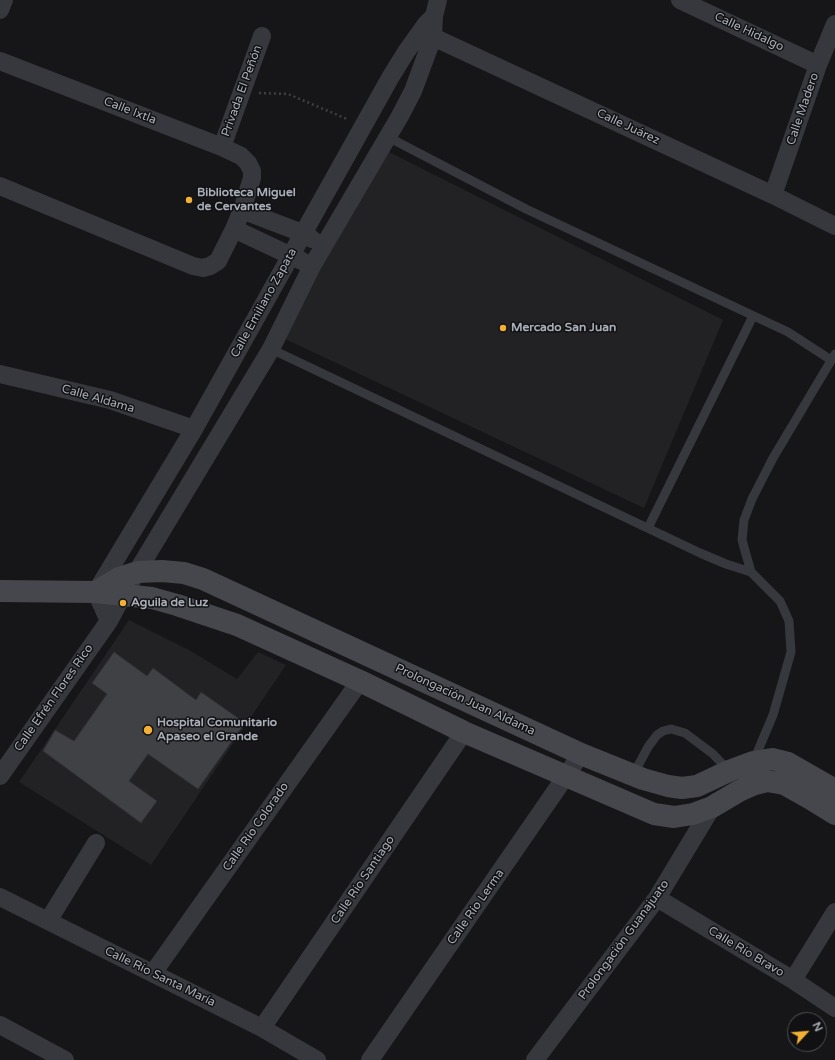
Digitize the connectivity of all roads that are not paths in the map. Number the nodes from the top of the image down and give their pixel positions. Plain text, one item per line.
1 (4, 0) edge
2 (680, 0) edge
3 (436, 8) edge
4 (0, 10) edge
5 (835, 24) edge
6 (426, 35) junction
7 (262, 36) dead end
8 (0, 61) edge
9 (818, 65) junction
10 (388, 137) junction
11 (222, 147) junction
12 (0, 186) edge
13 (773, 195) junction
14 (242, 210) junction
15 (835, 226) edge
16 (234, 229) junction
17 (302, 233) junction
18 (324, 247) junction
19 (291, 256) junction
20 (312, 266) junction
21 (753, 316) junction
22 (271, 349) junction
23 (833, 357) edge
24 (0, 374) edge
25 (194, 430) junction
26 (648, 528) junction
27 (138, 572) junction
28 (752, 572) junction
29 (0, 591) edge
30 (96, 592) junction
31 (123, 595) junction
32 (109, 621) junction
33 (360, 681) junction
34 (464, 732) junction
35 (581, 754) junction
36 (753, 762) junction
37 (729, 771) junction
38 (633, 775) junction
39 (0, 776) edge
40 (567, 776) junction
41 (835, 790) edge
42 (712, 806) junction
43 (835, 814) edge
44 (96, 843) dead end
45 (0, 897) edge
46 (657, 898) junction
47 (835, 912) edge
48 (48, 921) junction
49 (153, 973) junction
50 (793, 980) junction
51 (835, 1008) edge
52 (0, 1025) edge
53 (262, 1028) junction
54 (65, 1060) edge
55 (317, 1060) edge
56 (370, 1060) edge
57 (535, 1060) edge

1 - 4 street
2 - 9 street, Calle Hidalgo
3 - 6 street, Calle Emiliano Zapata
5 - 9 street, Calle Madero
6 - 10 street, Calle Emiliano Zapata
6 - 13 street, Calle Juárez
6 - 17 street, Calle Emiliano Zapata
7 - 11 street, Privada El Peñón
8 - 11 street, Calle Ixtla
9 - 13 street, Calle Madero
10 - 18 street, Calle Emiliano Zapata
10 - 21 lane
11 - 14 street, Calle Ixtla
12 - 16 street
13 - 15 street, Calle Juárez
14 - 16 street
14 - 17 street
16 - 19 street
17 - 18 street
17 - 19 street, Calle Emiliano Zapata
18 - 20 street, Calle Emiliano Zapata
19 - 20 street
19 - 25 street, Calle Emiliano Zapata
20 - 22 street, Calle Emiliano Zapata
21 - 23 lane
21 - 26 lane
22 - 26 lane
22 - 27 street, Calle Emiliano Zapata
23 - 28 lane
24 - 25 street, Calle Aldama
25 - 30 street, Calle Emiliano Zapata
26 - 28 lane
27 - 30 street, Prolongación Juan Aldama
27 - 31 street, Calle Emiliano Zapata
27 - 35 street, Prolongación Juan Aldama
28 - 36 lane
29 - 30 street
30 - 31 street
30 - 32 street
31 - 32 street, Calle Efrén Flores Rico
31 - 33 street
32 - 39 street, Calle Efrén Flores Rico
33 - 34 street
33 - 49 street, Calle Río Colorado
34 - 40 street
34 - 53 street, Calle Río Santiago
35 - 38 street, Prolongación Juan Aldama
35 - 40 street, Calle Río Lerma
36 - 37 street, Prolongación Juan Aldama
36 - 41 street, Prolongación Juan Aldama
36 - 42 street, Prolongación Guanajuato
37 - 38 street, Prolongación Juan Aldama
37 - 38 lane
40 - 42 street
40 - 56 street, Calle Río Lerma
42 - 43 street
42 - 46 street, Prolongación Guanajuato
44 - 48 street
45 - 48 street, Calle Río Santa María
46 - 50 street, Calle Río Bravo
46 - 57 street, Prolongación Guanajuato
47 - 50 street
48 - 49 street, Calle Río Santa María
49 - 53 street, Calle Río Santa María
50 - 51 street, Calle Río Bravo
52 - 54 street
53 - 55 street, Calle Río Santa María

